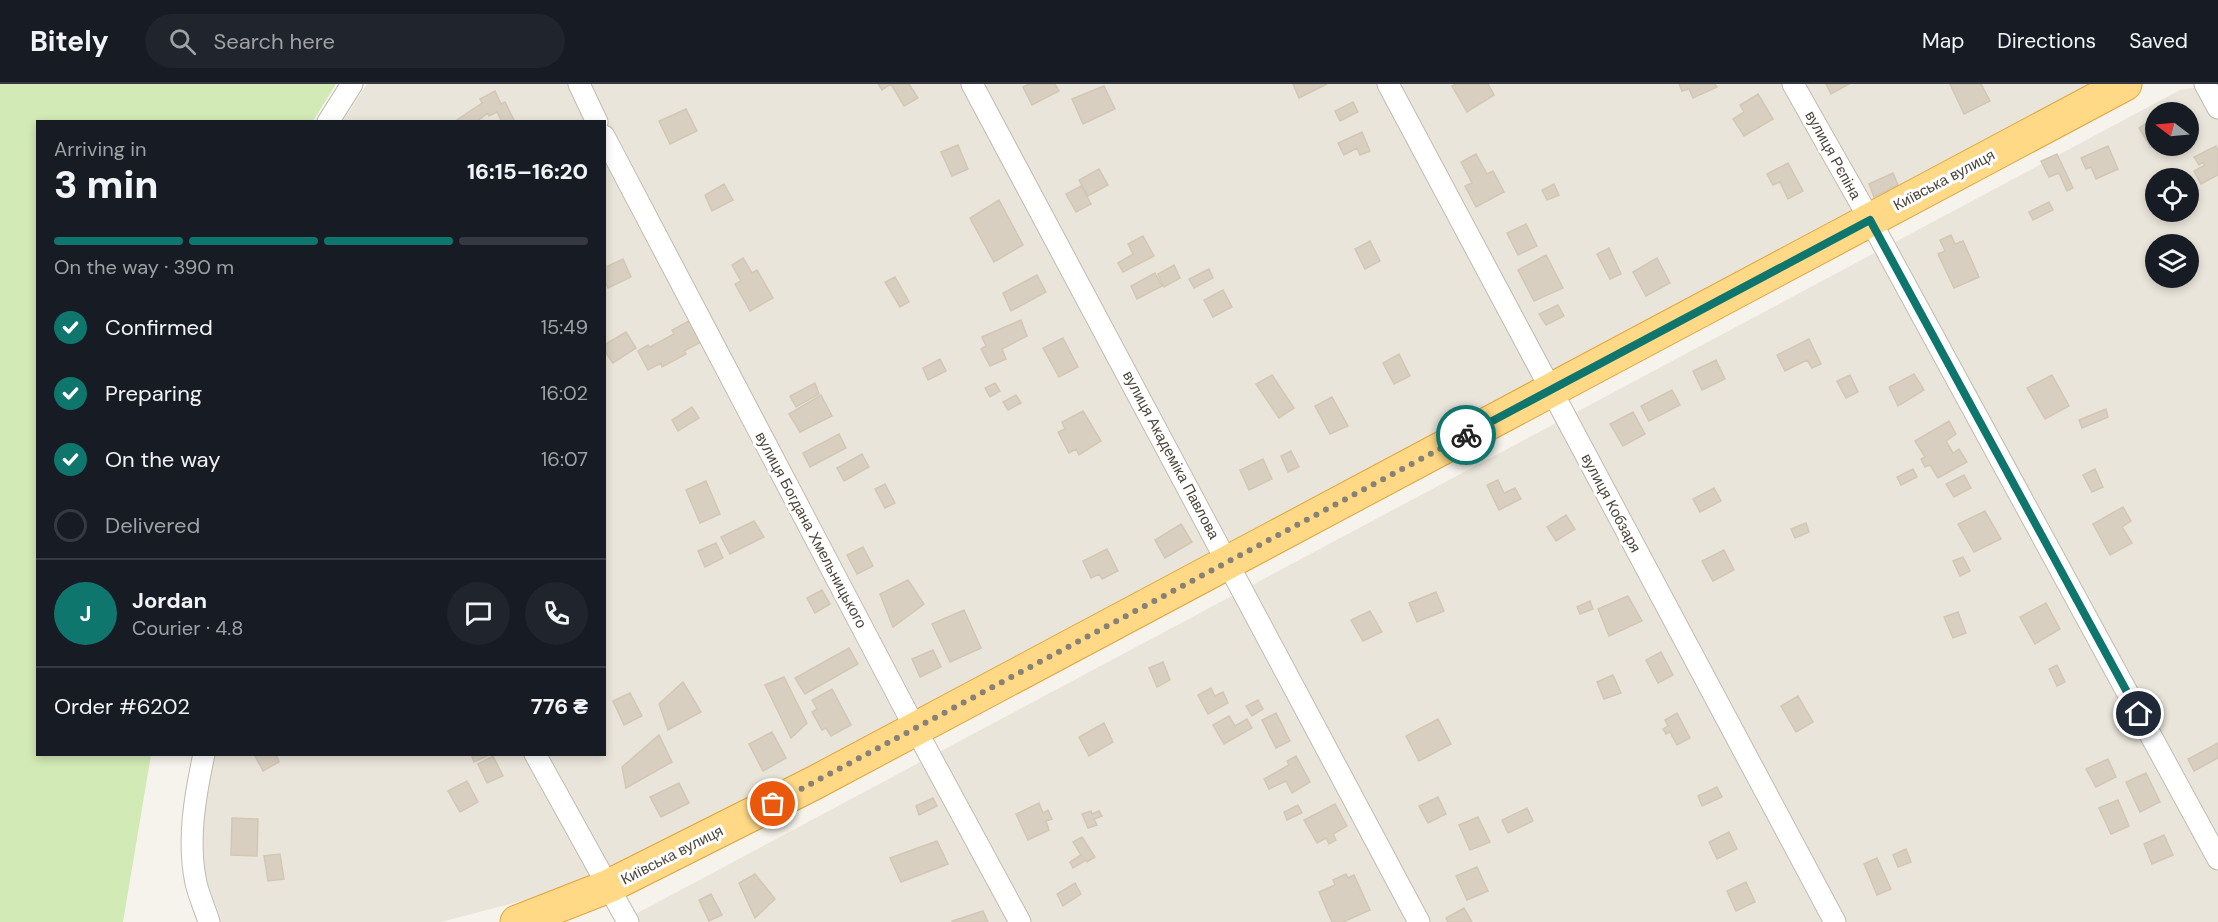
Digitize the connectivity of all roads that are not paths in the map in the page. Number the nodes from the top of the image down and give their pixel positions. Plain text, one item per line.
1 (352, 84) edge
2 (579, 84) edge
3 (972, 84) edge
4 (1388, 84) edge
5 (1793, 84) edge
6 (2125, 84) edge
7 (2205, 84) edge
8 (2218, 108) edge
9 (329, 120) edge
10 (596, 120) edge
11 (606, 140) edge
12 (1870, 220) junction
13 (1550, 390) junction
14 (1230, 563) junction
15 (915, 728) junction
16 (204, 756) edge
17 (536, 756) edge
18 (2218, 859) edge
19 (609, 886) junction
20 (528, 920) edge
21 (209, 922) edge
22 (627, 922) edge
23 (1020, 922) edge
24 (1419, 922) edge
25 (1835, 922) edge

1 - 9 street
2 - 10 street
3 - 14 street, вулиця Академіка Павлова
4 - 13 street, вулиця Кобзаря
5 - 12 street, вулиця Рєпіна
6 - 12 highway, Київська вулиця
7 - 8 street
11 - 15 street, вулиця Богдана Хмельницького
12 - 13 highway, Київська вулиця
12 - 18 street, вулиця Рєпіна
13 - 14 highway, Київська вулиця
13 - 25 street, вулиця Кобзаря
14 - 15 highway, Київська вулиця
14 - 24 street, вулиця Академіка Павлова
15 - 19 highway, Київська вулиця
15 - 23 street, вулиця Богдана Хмельницького
16 - 21 street
17 - 19 street
19 - 20 highway, Київська вулиця
19 - 22 street

